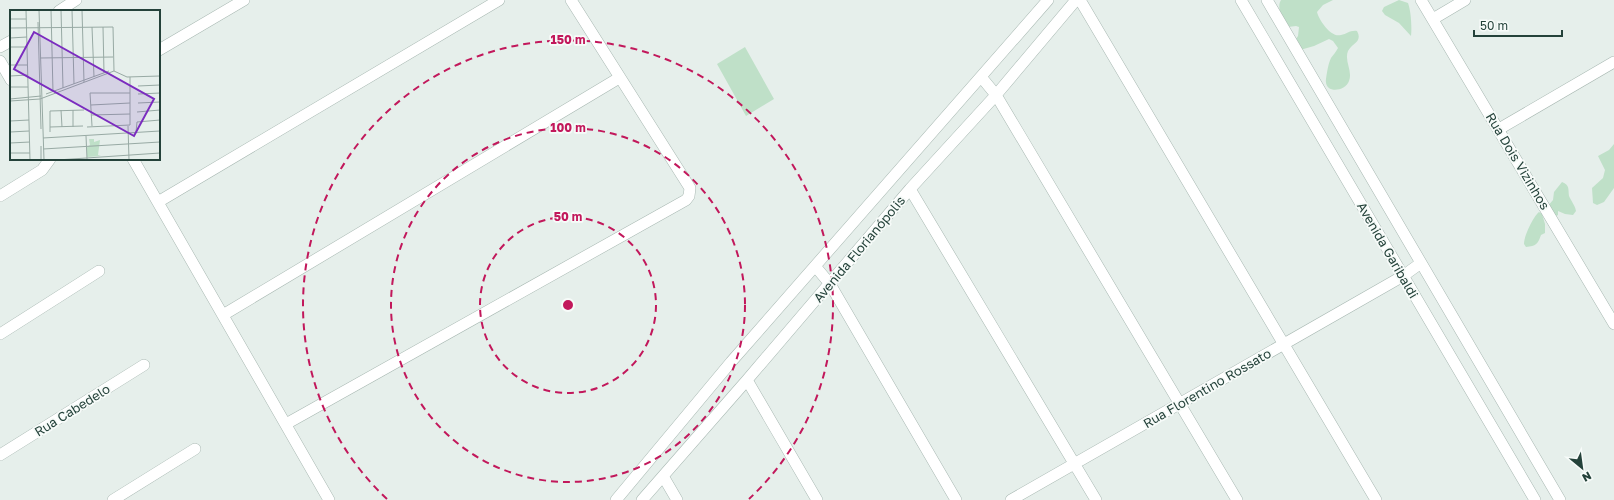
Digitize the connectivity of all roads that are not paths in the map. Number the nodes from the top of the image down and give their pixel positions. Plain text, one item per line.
1 (244, 0) edge
2 (500, 0) edge
3 (571, 0) edge
4 (1048, 0) edge
5 (1076, 0) edge
6 (1080, 0) edge
7 (1241, 0) edge
8 (1267, 0) edge
9 (1421, 0) edge
10 (1465, 0) edge
11 (72, 4) edge
12 (61, 10) edge
13 (1433, 19) junction
14 (10, 42) edge
15 (0, 47) edge
16 (160, 49) edge
17 (0, 61) edge
18 (1614, 62) edge
19 (10, 78) edge
20 (619, 78) junction
21 (982, 78) junction
22 (996, 94) junction
23 (1499, 129) junction
24 (49, 160) edge
25 (134, 160) edge
26 (910, 188) junction
27 (0, 196) edge
28 (158, 202) junction
29 (1421, 264) junction
30 (815, 266) junction
31 (99, 271) dead end
32 (1403, 276) junction
33 (830, 284) junction
34 (1610, 308) edge
35 (222, 315) junction
36 (1614, 324) edge
37 (0, 334) edge
38 (1284, 344) junction
39 (144, 365) dead end
40 (747, 380) junction
41 (1179, 404) junction
42 (286, 424) junction
43 (194, 449) dead end
44 (0, 455) edge
45 (1074, 464) junction
46 (663, 476) junction
47 (113, 500) edge
48 (329, 500) edge
49 (616, 500) edge
50 (642, 500) edge
51 (677, 500) edge
52 (817, 500) edge
53 (956, 500) edge
54 (1011, 500) edge
55 (1096, 500) edge
56 (1236, 500) edge
57 (1376, 500) edge
58 (1535, 500) edge
59 (1560, 500) edge

1 - 16 street
2 - 28 street
3 - 20 street
4 - 21 street, Avenida Florianópolis
5 - 22 street, Avenida Florianópolis
6 - 38 street
7 - 32 street, Avenida Garibaldi
8 - 29 street, Avenida Garibaldi
9 - 13 street, Rua Dois Vizinhos
10 - 13 street
11 - 12 street
13 - 23 street, Rua Dois Vizinhos
14 - 15 street
17 - 19 street
18 - 23 street
20 - 35 street
20 - 42 street
21 - 22 street
21 - 30 street, Avenida Florianópolis
22 - 26 street, Avenida Florianópolis
22 - 41 street
23 - 34 street, Rua Dois Vizinhos
24 - 27 street
25 - 28 street
26 - 33 street, Avenida Florianópolis
26 - 45 street
28 - 35 street
29 - 32 street, Rua Florentino Rossato
29 - 59 street, Avenida Garibaldi
30 - 33 street
30 - 49 street, Avenida Florianópolis
31 - 37 street
32 - 38 street, Rua Florentino Rossato
32 - 58 street, Avenida Garibaldi
33 - 40 street, Avenida Florianópolis
33 - 53 street
34 - 36 street, Rua Dois Vizinhos
35 - 42 street
38 - 41 street, Rua Florentino Rossato
38 - 57 street
39 - 44 street, Rua Cabedelo
40 - 46 street, Avenida Florianópolis
40 - 52 street
41 - 45 street, Rua Florentino Rossato
41 - 56 street
42 - 48 street
43 - 47 street
45 - 54 street, Rua Florentino Rossato
45 - 55 street
46 - 50 street, Avenida Florianópolis
46 - 51 street

